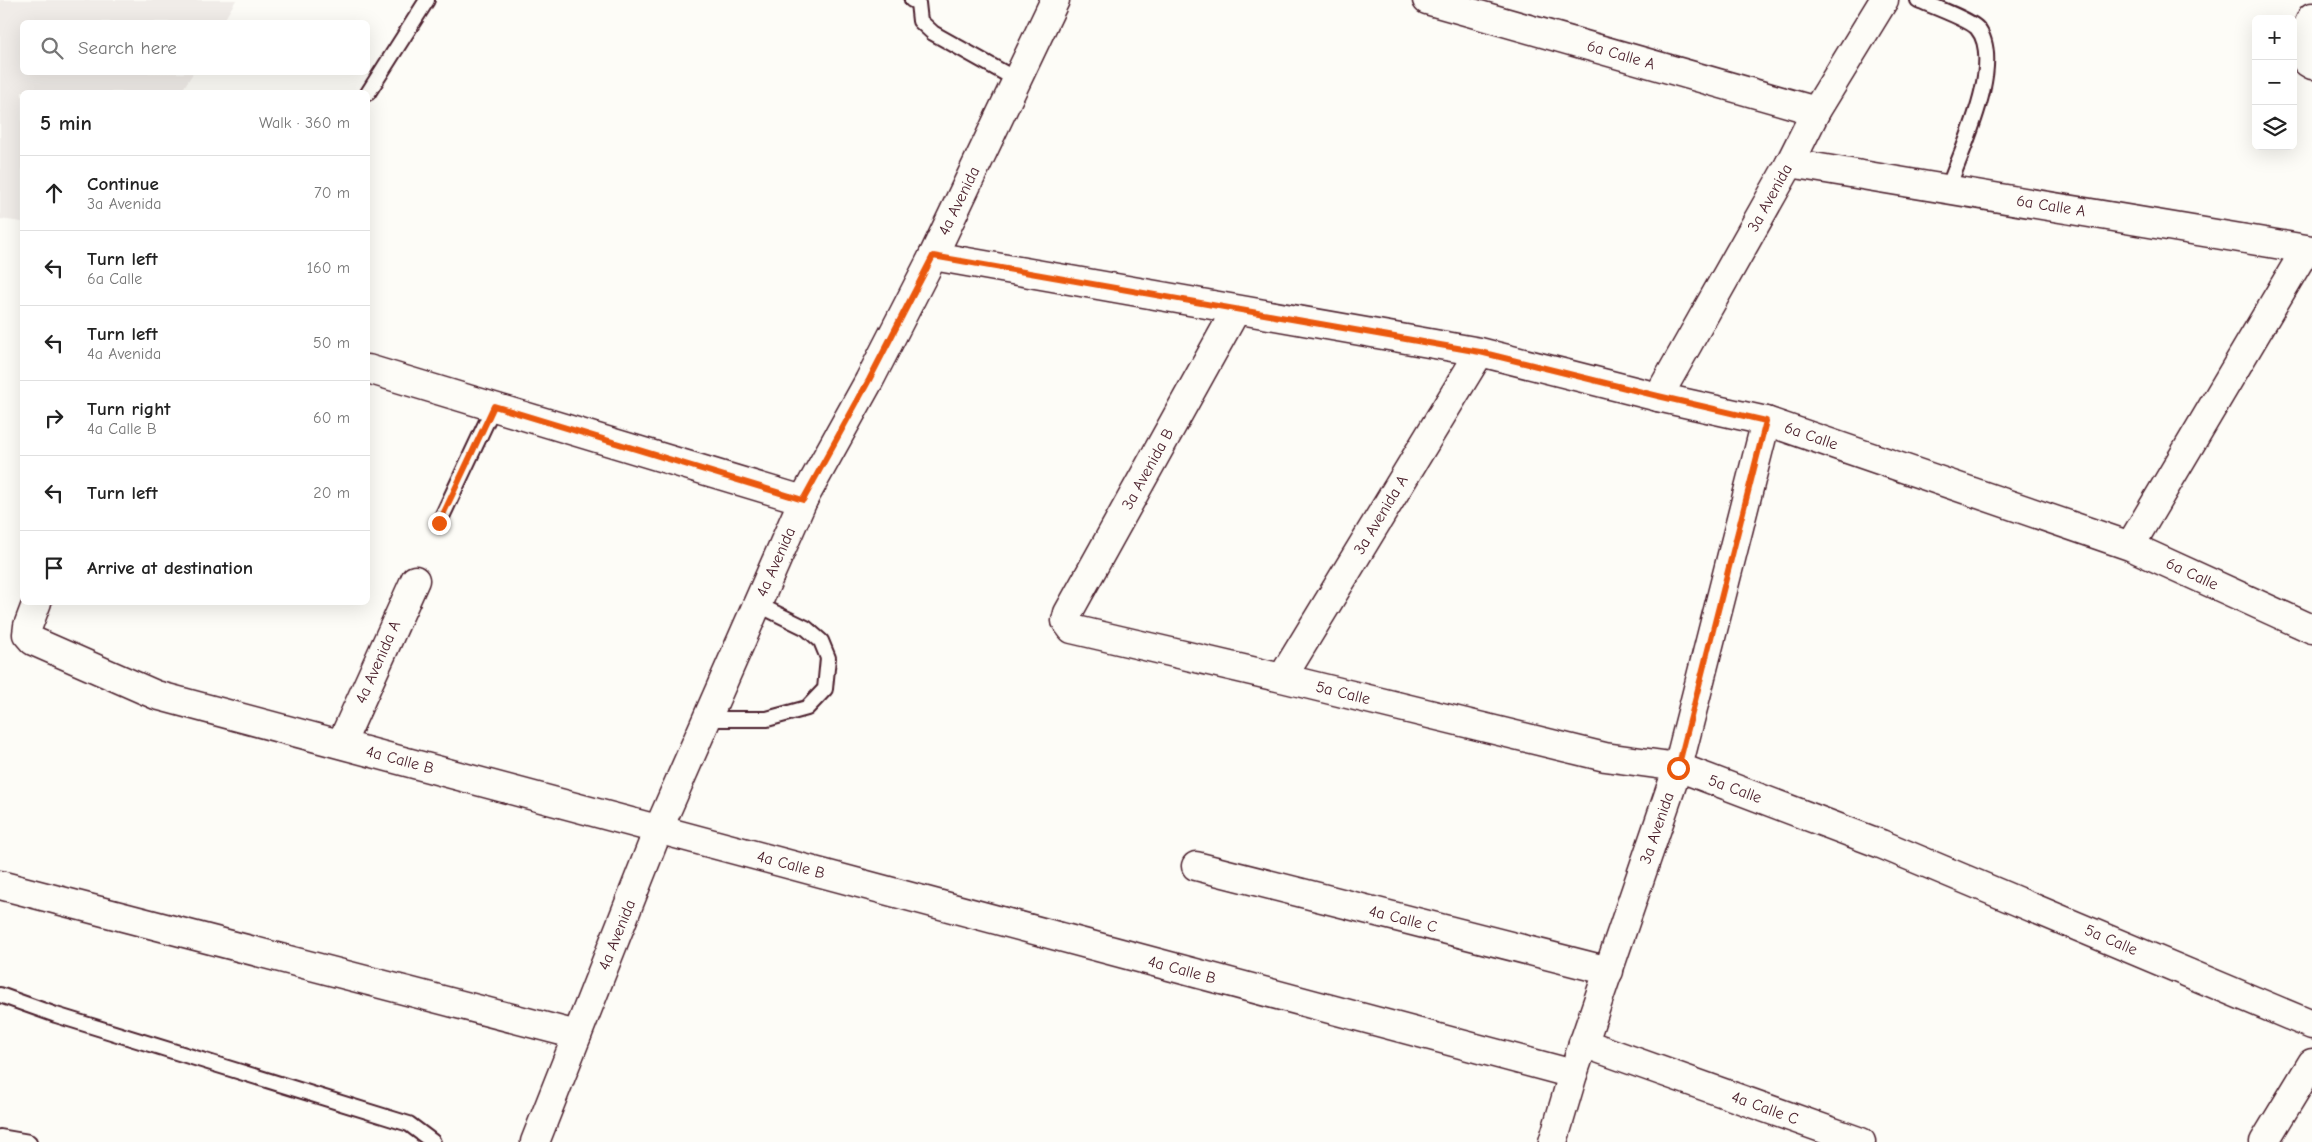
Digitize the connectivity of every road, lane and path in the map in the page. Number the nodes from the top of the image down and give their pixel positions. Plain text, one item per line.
1 (427, 0) edge
2 (912, 0) edge
3 (1055, 0) edge
4 (1427, 0) edge
5 (1884, 0) edge
6 (1918, 0) edge
7 (2312, 17) edge
8 (2312, 65) edge
9 (1017, 80) junction
10 (370, 90) edge
11 (1816, 111) junction
12 (1790, 163) junction
13 (1952, 178) dead end
14 (2309, 249) edge
15 (933, 256) junction
16 (1236, 310) junction
17 (1480, 352) junction
18 (370, 370) edge
19 (1658, 396) junction
20 (494, 406) junction
21 (1766, 421) junction
22 (803, 500) junction
23 (439, 523) dead end
24 (2130, 546) junction
25 (414, 580) dead end
26 (757, 604) junction
27 (33, 614) edge
28 (1072, 629) joint
29 (2312, 629) edge
30 (1282, 678) junction
31 (707, 719) junction
32 (341, 744) junction
33 (1678, 768) junction
34 (658, 830) junction
35 (1196, 866) dead end
36 (0, 885) edge
37 (1610, 971) junction
38 (0, 995) edge
39 (2312, 1025) edge
40 (578, 1035) junction
41 (1583, 1043) junction
42 (2312, 1063) edge
43 (1573, 1074) junction
44 (0, 1137) edge
45 (28, 1142) edge
46 (433, 1142) edge
47 (535, 1142) edge
48 (1553, 1142) edge
49 (1861, 1142) edge
50 (2264, 1142) edge

1 - 10 lane
2 - 9 lane
3 - 9 street, 4a Avenida
4 - 11 street, 6a Calle A
5 - 11 street, 3a Avenida
6 - 13 lane
7 - 8 street
9 - 15 street, 4a Avenida
11 - 12 street, 3a Avenida
12 - 14 street, 6a Calle A
12 - 19 street, 3a Avenida
14 - 24 street
15 - 16 street, 6a Calle
15 - 22 street, 4a Avenida
16 - 17 street, 6a Calle
16 - 28 street, 3a Avenida B
17 - 19 street, 6a Calle
17 - 30 street, 3a Avenida A
18 - 20 street
19 - 21 street, 6a Calle
20 - 22 street
20 - 23 lane
21 - 24 street, 6a Calle
21 - 33 street, 3a Avenida
22 - 26 street, 4a Avenida
24 - 29 street, 6a Calle
25 - 32 street, 4a Avenida A
26 - 31 street, 4a Avenida
26 - 31 lane
27 - 32 street, 4a Calle B
28 - 30 street, 5a Calle
30 - 33 street, 5a Calle
31 - 34 street, 4a Avenida
32 - 34 street, 4a Calle B
33 - 37 street, 3a Avenida
33 - 39 street, 5a Calle
34 - 40 street, 4a Avenida
34 - 43 street, 4a Calle B
35 - 37 street, 4a Calle C
36 - 40 street
37 - 41 street, 3a Avenida
38 - 46 lane
40 - 47 street, 4a Avenida
41 - 43 street, 3a Avenida
41 - 49 street, 4a Calle C
42 - 50 street
43 - 48 street, 3a Avenida
44 - 45 lane

